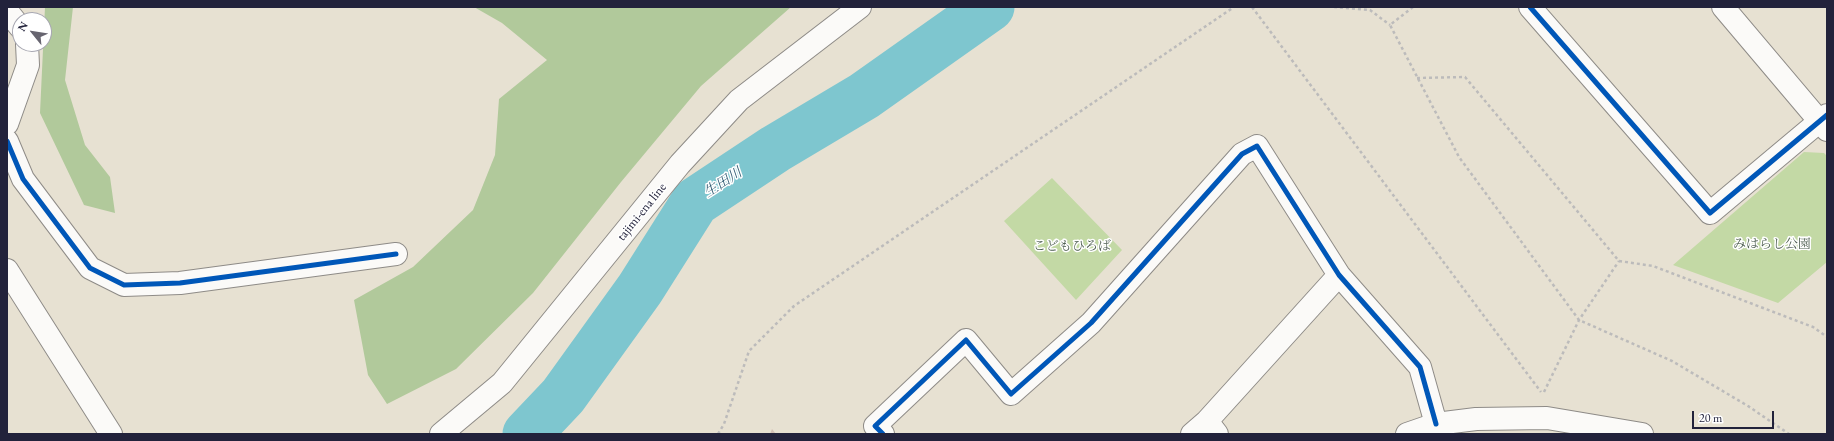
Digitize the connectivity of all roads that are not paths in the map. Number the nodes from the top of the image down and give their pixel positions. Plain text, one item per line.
1 (860, 7) edge
2 (1530, 7) edge
3 (1724, 7) edge
4 (27, 52) edge
5 (1825, 122) edge
6 (7, 124) edge
7 (7, 141) edge
8 (396, 254) dead end
9 (7, 270) edge
10 (1339, 275) junction
11 (1436, 424) junction
12 (1206, 430) edge
13 (111, 434) edge
14 (441, 434) edge
15 (883, 434) edge
16 (1407, 434) edge
17 (1642, 434) edge

1 - 14 street, tajimi-ena line
2 - 5 street
3 - 5 street
4 - 6 street
7 - 8 street
9 - 13 street
10 - 11 street
10 - 12 street
10 - 15 street
11 - 16 street
11 - 17 street

